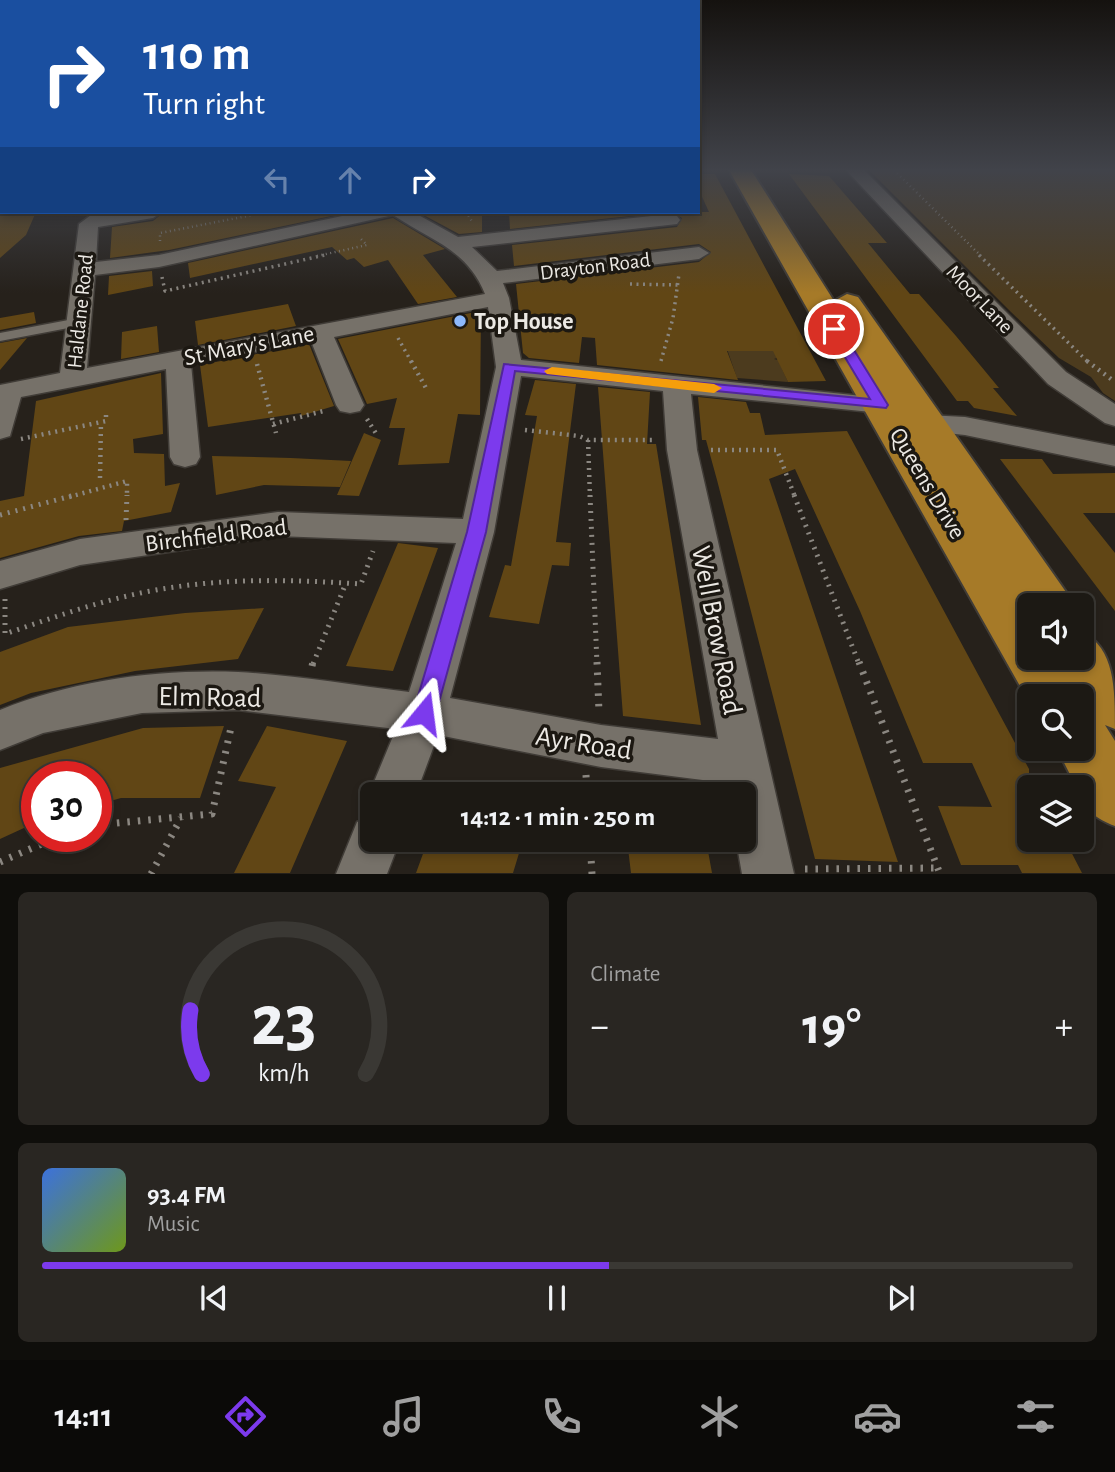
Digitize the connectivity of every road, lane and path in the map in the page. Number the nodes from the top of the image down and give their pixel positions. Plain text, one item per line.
1 (764, 211) edge
2 (784, 211) edge
3 (894, 211) edge
4 (935, 211) edge
5 (137, 214) edge
6 (394, 214) edge
7 (407, 214) edge
8 (670, 220) dead end
9 (455, 243) junction
10 (688, 255) joint
11 (85, 270) junction
12 (495, 288) junction
13 (388, 318) junction
14 (79, 322) junction
15 (319, 331) junction
16 (0, 337) edge
17 (178, 359) junction
18 (257, 364) dead end
19 (509, 367) junction
20 (73, 379) junction
21 (1115, 382) edge
22 (665, 384) junction
23 (426, 388) dead end
24 (5, 392) edge
25 (350, 405) joint
26 (881, 405) junction
27 (106, 413) dead end
28 (1115, 417) edge
29 (101, 422) junction
30 (273, 424) junction
31 (928, 424) junction
32 (499, 427) junction
33 (276, 433) dead end
34 (6, 436) edge
35 (588, 440) junction
36 (681, 445) junction
37 (1115, 456) edge
38 (185, 457) dead end
39 (100, 478) dead end
40 (0, 515) edge
41 (380, 528) junction
42 (477, 532) junction
43 (126, 545) junction
44 (2, 574) edge
45 (346, 583) junction
46 (1040, 593) edge
47 (1017, 633) edge
48 (3, 635) edge
49 (1093, 670) edge
50 (238, 691) junction
51 (298, 700) junction
52 (1115, 704) edge
53 (424, 713) junction
54 (0, 730) edge
55 (601, 746) junction
56 (1094, 760) edge
57 (745, 764) junction
58 (398, 782) edge
59 (1115, 796) edge
60 (181, 817) junction
61 (112, 823) edge
62 (23, 852) edge
63 (370, 852) edge
64 (591, 852) edge
65 (0, 862) edge
66 (939, 871) edge
67 (767, 872) edge
68 (151, 873) edge
69 (361, 873) edge
70 (592, 873) edge

1 - 26 highway, Queens Drive
2 - 31 highway, Queens Drive
3 - 28 street, Moor Lane
4 - 21 path
5 - 11 street, Haldane Road
6 - 11 street
7 - 9 street
8 - 9 street
9 - 12 street
10 - 12 street, Drayton Road
10 - 22 path
11 - 14 street, Haldane Road
12 - 13 street, St Mary's Lane
12 - 19 street
13 - 15 street, St Mary's Lane
13 - 23 path
14 - 16 lane
14 - 20 street, Haldane Road
15 - 17 street, St Mary's Lane
15 - 25 street
17 - 20 street, St Mary's Lane
17 - 38 street
18 - 30 path
19 - 22 street
19 - 32 street
20 - 24 street, St Mary's Lane
22 - 26 street
22 - 36 street, Well Brow Road
24 - 34 street
25 - 30 path
26 - 47 highway, Queens Drive
27 - 29 path
29 - 34 path
29 - 39 path
30 - 33 path
31 - 37 street
31 - 46 highway, Queens Drive
32 - 35 path
32 - 42 street
35 - 36 path
35 - 55 path
36 - 57 street, Well Brow Road
36 - 66 path
40 - 43 path
41 - 42 street, Birchfield Road
41 - 43 street, Birchfield Road
41 - 45 path
42 - 53 street
43 - 44 street, Birchfield Road
44 - 48 path
45 - 48 path
45 - 51 path
49 - 52 highway
50 - 51 street, Elm Road
50 - 54 street, Elm Road
50 - 60 path
51 - 53 street, Elm Road
53 - 55 street, Ayr Road
53 - 58 street
55 - 57 street, Ayr Road
56 - 59 highway
57 - 67 street, Well Brow Road
60 - 61 path
60 - 68 path
62 - 65 path
63 - 69 street
64 - 70 path
66 - 67 path

